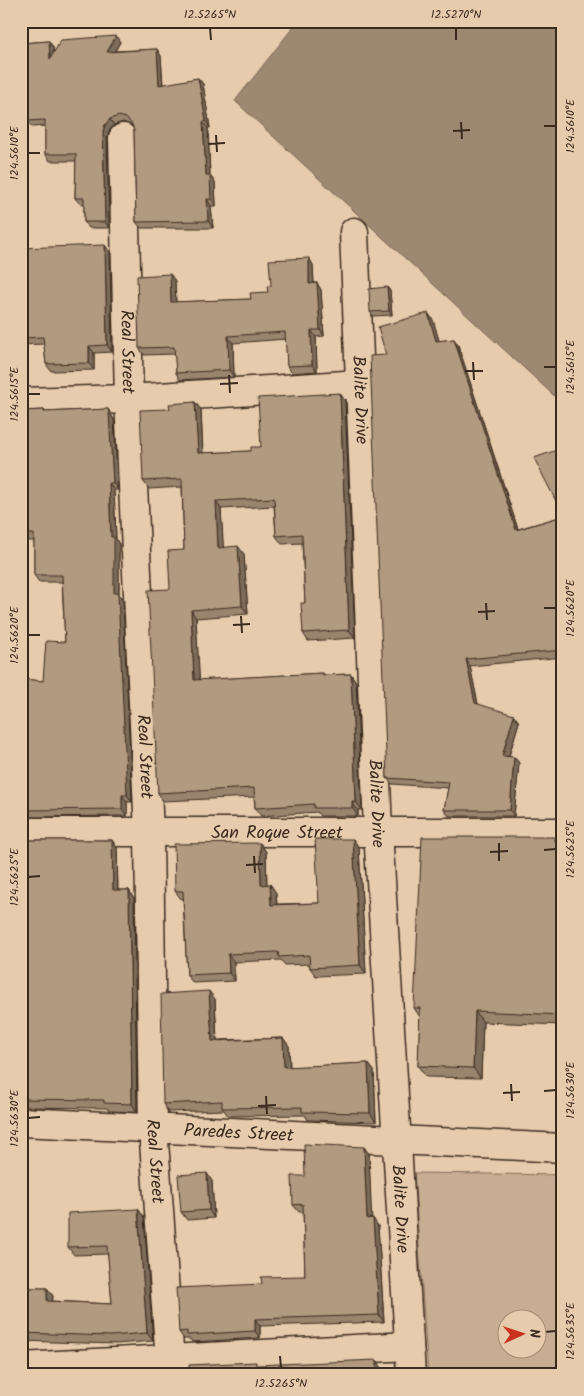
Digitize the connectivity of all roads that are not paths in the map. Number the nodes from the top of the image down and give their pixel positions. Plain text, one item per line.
1 (124, 138) dead end
2 (354, 232) dead end
3 (360, 384) junction
4 (129, 399) junction
5 (21, 402) edge
6 (378, 831) junction
7 (21, 832) edge
8 (563, 832) edge
9 (149, 833) junction
10 (21, 1122) edge
11 (153, 1128) junction
12 (395, 1138) junction
13 (563, 1148) edge
14 (409, 1346) junction
15 (21, 1367) edge
16 (170, 1367) edge
17 (411, 1375) edge

1 - 4 street, Real Street
2 - 3 street, Balite Drive
3 - 4 street
3 - 6 street, Balite Drive
4 - 5 street
4 - 9 street, Real Street
6 - 8 street, San Roque Street
6 - 9 street, San Roque Street
6 - 12 street, Balite Drive
7 - 9 street, San Roque Street
9 - 11 street, Real Street
10 - 11 street, Paredes Street
11 - 12 street, Paredes Street
11 - 16 street, Real Street
12 - 13 street, Paredes Street
12 - 14 street, Balite Drive
14 - 16 street
14 - 17 street, Balite Drive
15 - 16 street

